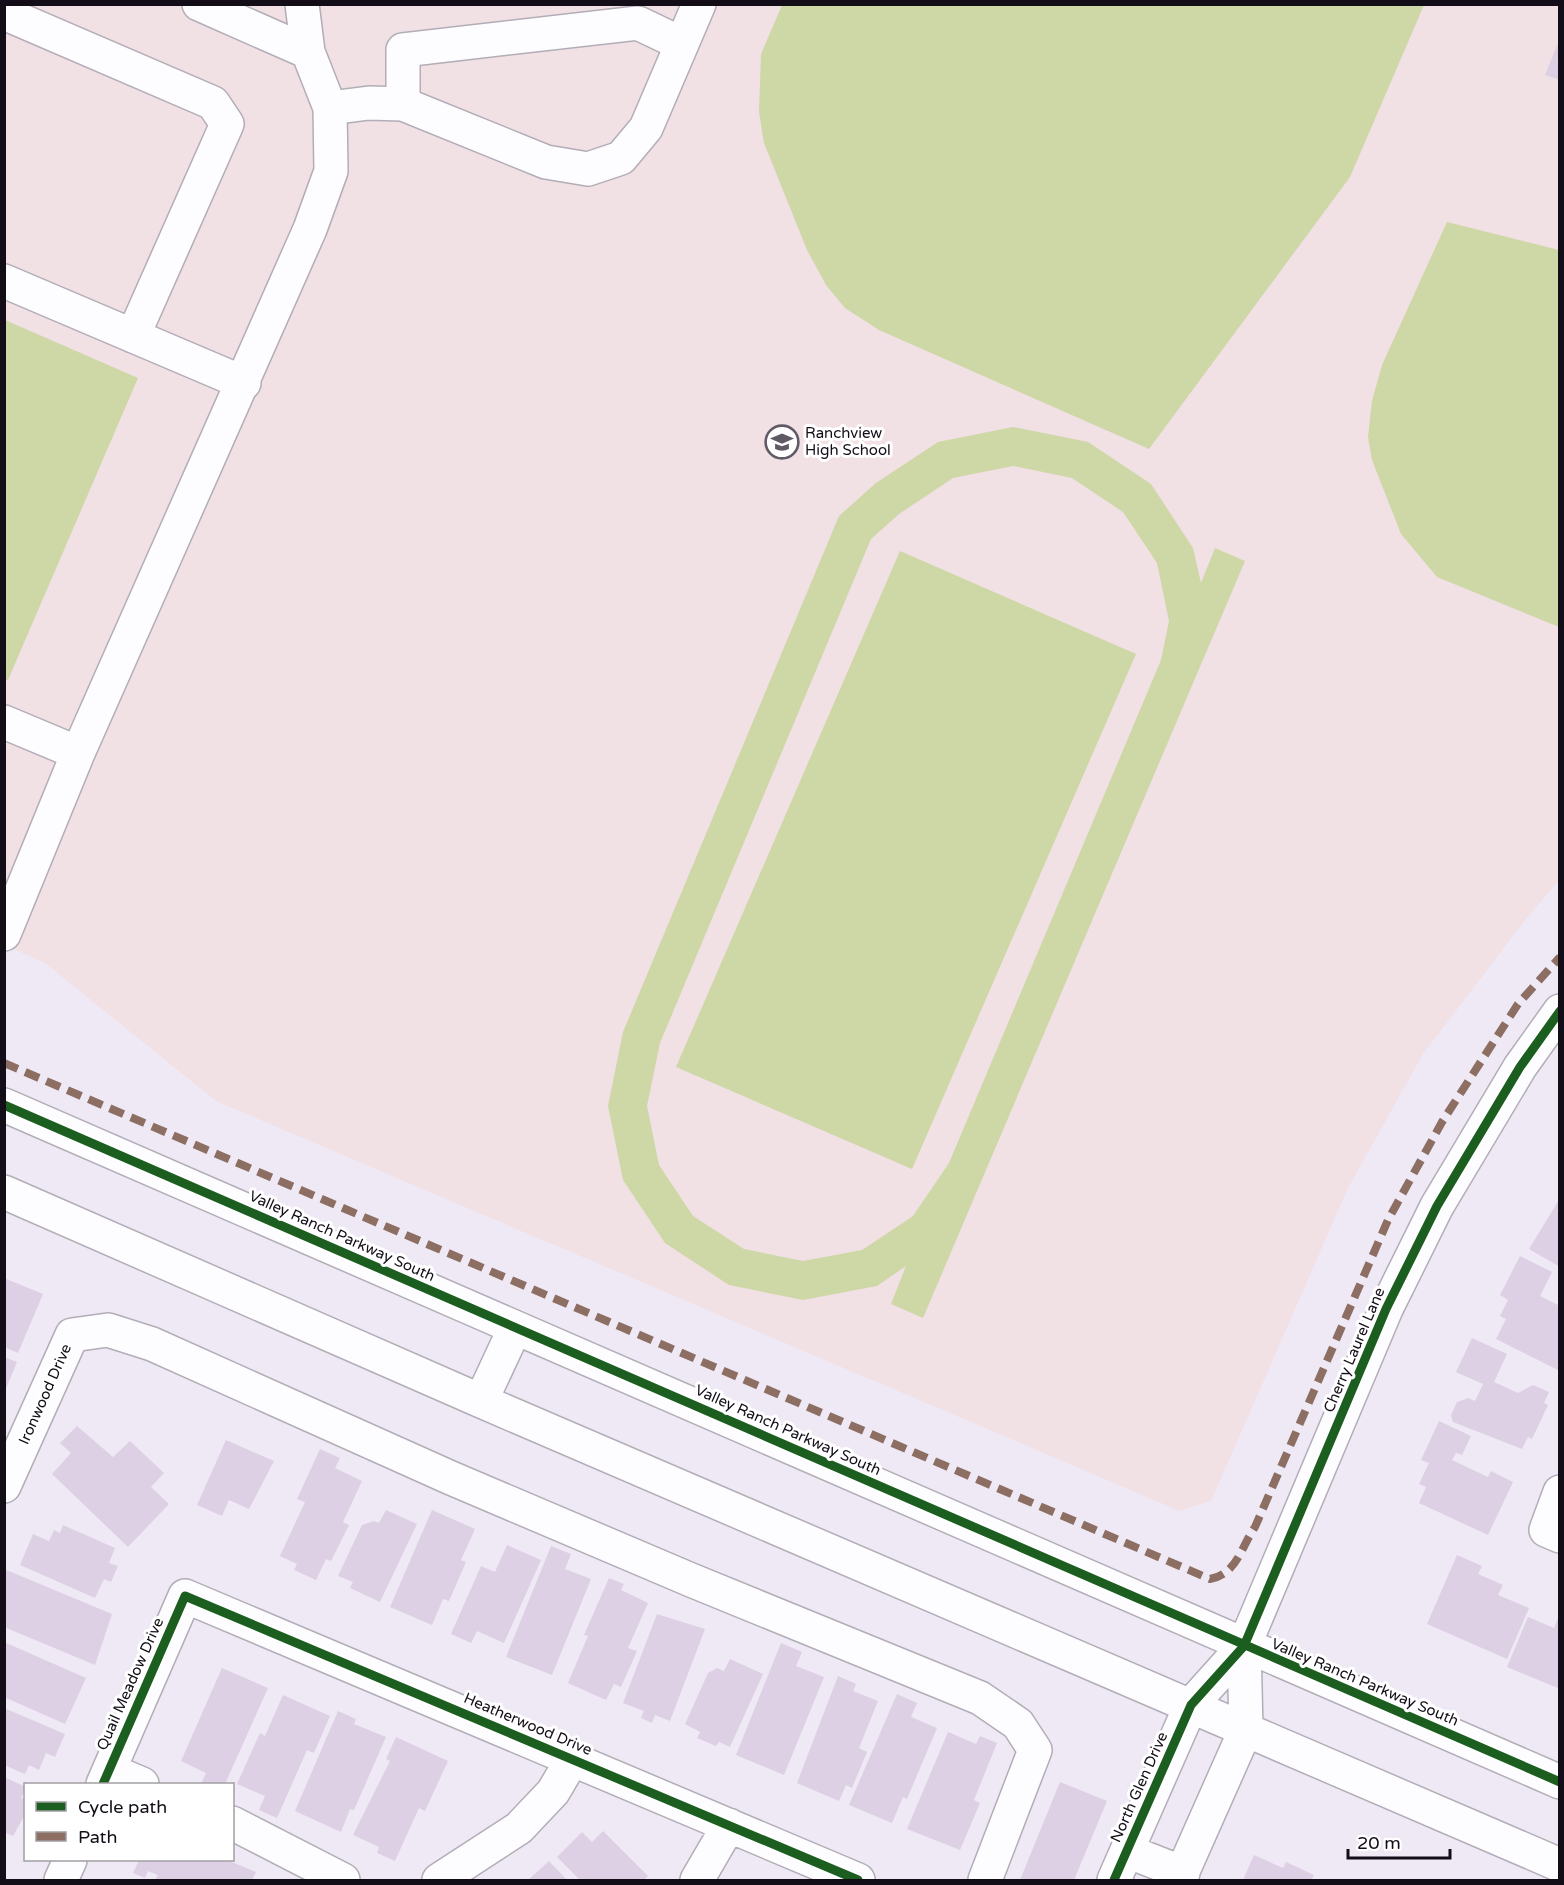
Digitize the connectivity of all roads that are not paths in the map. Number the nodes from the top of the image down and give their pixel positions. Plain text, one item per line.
1 (199, 4) edge
2 (302, 4) edge
3 (699, 4) edge
4 (4, 13) edge
5 (682, 44) junction
6 (309, 52) junction
7 (403, 104) junction
8 (330, 108) junction
9 (4, 281) edge
10 (133, 336) junction
11 (244, 383) junction
12 (4, 722) edge
13 (78, 753) junction
14 (4, 934) edge
15 (1560, 1011) edge
16 (4, 1105) edge
17 (4, 1192) edge
18 (515, 1328) junction
19 (481, 1401) junction
20 (4, 1486) edge
21 (1560, 1492) edge
22 (1553, 1533) edge
23 (185, 1596) joint
24 (1245, 1646) junction
25 (1191, 1705) junction
26 (1246, 1729) junction
27 (572, 1760) junction
28 (106, 1777) edge
29 (1560, 1782) edge
30 (133, 1783) edge
31 (234, 1824) edge
32 (729, 1825) junction
33 (70, 1861) edge
34 (1560, 1865) edge
35 (1120, 1866) edge
36 (1181, 1877) edge
37 (61, 1881) edge
38 (343, 1881) edge
39 (439, 1881) edge
40 (697, 1881) edge
41 (858, 1881) edge
42 (984, 1881) edge

1 - 6 street
2 - 6 street
3 - 5 street
4 - 10 street
5 - 7 street
5 - 7 street
6 - 8 street
7 - 8 street
8 - 11 street
9 - 10 street
10 - 11 street
11 - 13 street
12 - 13 street
13 - 14 street
15 - 24 street, Cherry Laurel Lane
16 - 18 street, Valley Ranch Parkway South
17 - 19 street
18 - 19 street
18 - 24 street, Valley Ranch Parkway South
19 - 25 street
20 - 42 street, Ironwood Drive
21 - 22 street
23 - 27 street, Heatherwood Drive
23 - 28 street, Quail Meadow Drive
24 - 25 street, Cherry Laurel Lane
24 - 26 street, North Glen Drive
24 - 29 street, Valley Ranch Parkway South
25 - 26 street
25 - 35 street, North Glen Drive
26 - 34 street
26 - 36 street, North Glen Drive
27 - 32 street, Heatherwood Drive
27 - 39 street
28 - 30 street
31 - 38 street
32 - 40 street
32 - 41 street, Heatherwood Drive
33 - 37 street
35 - 36 street, North Glen Drive

